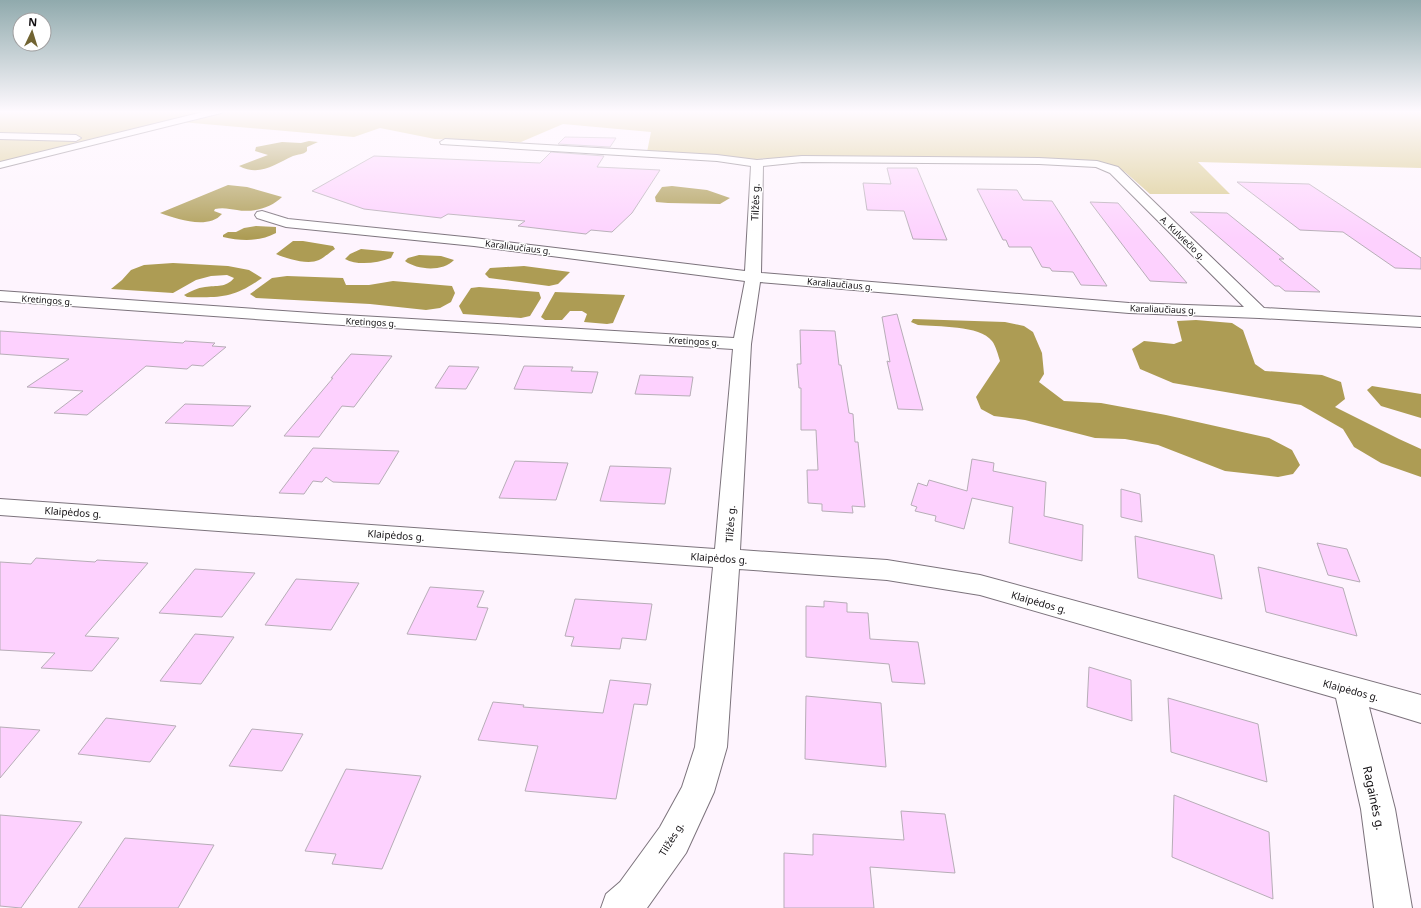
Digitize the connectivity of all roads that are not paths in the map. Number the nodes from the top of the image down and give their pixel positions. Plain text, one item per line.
1 (44, 153) edge
2 (638, 153) edge
3 (757, 163) junction
4 (0, 165) edge
5 (262, 215) dead end
6 (753, 277) junction
7 (0, 296) edge
8 (1259, 313) junction
9 (1421, 322) edge
10 (742, 344) junction
11 (0, 507) edge
12 (727, 559) junction
13 (1349, 690) junction
14 (1421, 709) edge
15 (620, 908) edge
16 (1393, 908) edge

1 - 4 street
2 - 3 street
3 - 6 street, Tilžės g.
3 - 8 street, A. Kulviečio g.
5 - 6 street, Karaliaučiaus g.
6 - 8 street, Karaliaučiaus g.
6 - 10 street, Tilžės g.
7 - 10 street, Kretingos g.
8 - 9 street, Karaliaučiaus g.
10 - 12 street, Tilžės g.
11 - 12 street, Klaipėdos g.
12 - 13 street, Klaipėdos g.
12 - 15 street, Tilžės g.
13 - 14 street, Klaipėdos g.
13 - 16 street, Ragainės g.

